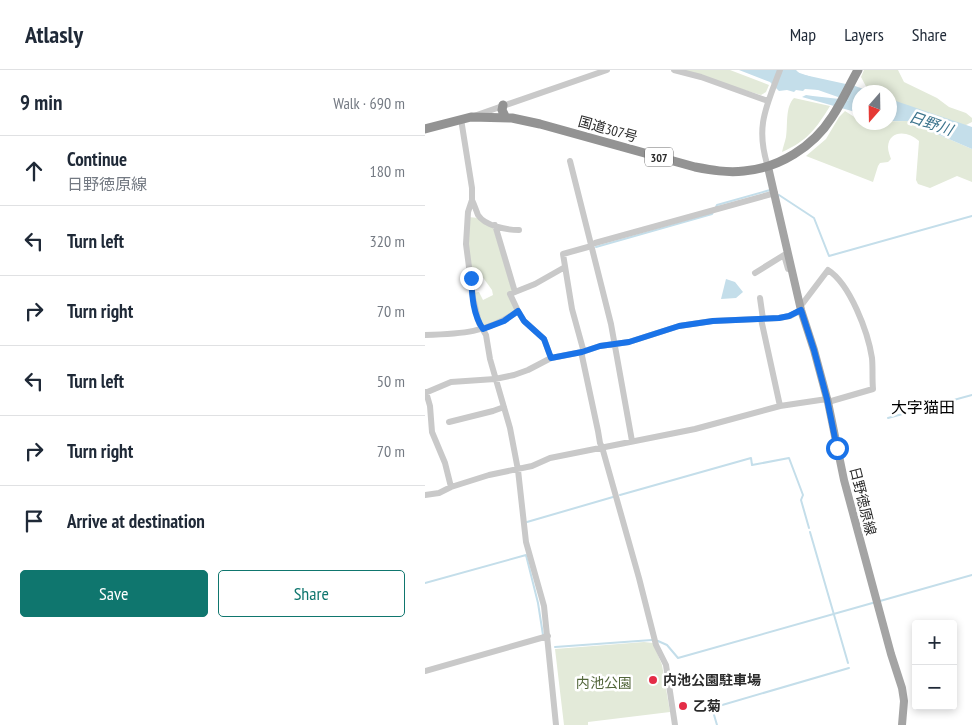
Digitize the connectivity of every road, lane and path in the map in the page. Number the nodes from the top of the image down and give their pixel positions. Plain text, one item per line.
1 (607, 70) edge
2 (674, 70) edge
3 (780, 70) edge
4 (858, 70) edge
5 (768, 101) junction
6 (503, 105) junction
7 (466, 118) junction
8 (506, 118) junction
9 (425, 129) edge
10 (570, 161) dead end
11 (768, 167) junction
12 (775, 193) junction
13 (472, 200) junction
14 (495, 225) junction
15 (519, 230) dead end
16 (592, 245) junction
17 (565, 267) junction
18 (791, 269) junction
19 (755, 273) dead end
20 (515, 292) junction
21 (760, 298) dead end
22 (800, 307) junction
23 (518, 311) junction
24 (762, 319) junction
25 (483, 329) junction
26 (425, 335) edge
27 (614, 344) junction
28 (582, 352) junction
29 (551, 358) junction
30 (495, 379) junction
31 (426, 392) edge
32 (828, 400) junction
33 (781, 406) junction
34 (504, 407) junction
35 (449, 422) dead end
36 (632, 441) junction
37 (602, 447) junction
38 (518, 470) junction
39 (451, 487) junction
40 (425, 495) edge
41 (548, 636) junction
42 (425, 671) edge
43 (556, 725) edge
44 (675, 725) edge
45 (902, 725) edge

1 - 6 street
2 - 5 street
3 - 5 street
4 - 11 highway, 国道307号 / 307
5 - 11 street
6 - 7 street
6 - 8 highway
7 - 8 highway, 国道307号 / 307
7 - 9 highway, 国道307号 / 307
7 - 13 street
8 - 11 highway, 国道307号 / 307
10 - 16 street
11 - 12 main road, 日野徳原線
12 - 16 street
12 - 18 main road, 日野徳原線
13 - 14 street
13 - 25 street
14 - 15 street
14 - 20 street
16 - 17 street
16 - 27 street
17 - 20 street
17 - 28 street
18 - 19 street
18 - 22 main road, 日野徳原線
20 - 23 street
21 - 24 street
22 - 24 street
22 - 32 main road, 日野徳原線
22 - 32 street
23 - 25 street
23 - 29 street
24 - 27 street
24 - 33 street
25 - 26 street
25 - 30 street
27 - 28 street
27 - 36 street
28 - 29 street
28 - 37 street
29 - 30 street
30 - 31 street
30 - 34 street
31 - 39 street
32 - 33 street
32 - 45 main road, 日野徳原線
33 - 36 street
34 - 35 street
34 - 38 street
36 - 37 street
37 - 38 street
37 - 44 street
38 - 39 street
38 - 41 street
39 - 40 street
41 - 42 street
41 - 43 street

